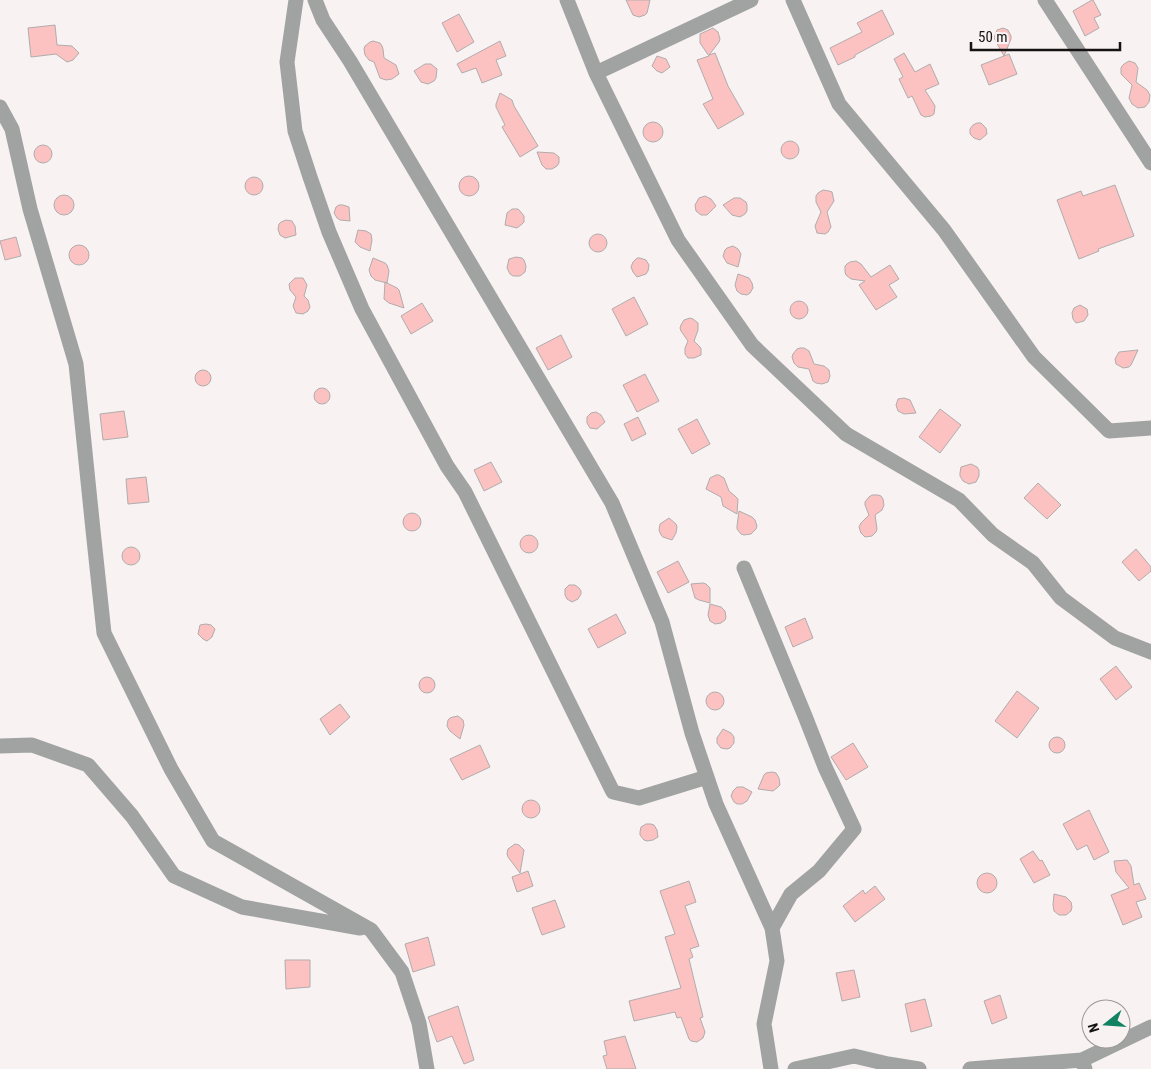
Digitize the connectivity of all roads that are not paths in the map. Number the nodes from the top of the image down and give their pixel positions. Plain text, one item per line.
1 (296, 0) edge
2 (315, 0) edge
3 (567, 0) edge
4 (751, 0) edge
5 (793, 0) edge
6 (1046, 0) edge
7 (596, 74) junction
8 (0, 107) edge
9 (1151, 162) edge
10 (1151, 428) edge
11 (744, 568) dead end
12 (1151, 652) edge
13 (0, 746) edge
14 (707, 777) junction
15 (772, 928) junction
16 (371, 930) junction
17 (1151, 1027) edge
18 (1084, 1064) edge
19 (427, 1069) edge
20 (770, 1069) edge
21 (795, 1069) edge
22 (919, 1069) edge
23 (970, 1069) edge

1 - 14 street
2 - 14 street
3 - 7 street
4 - 7 street
5 - 10 street
6 - 9 street
7 - 12 street
8 - 16 street
11 - 15 street
13 - 16 street
14 - 15 street
15 - 20 street
16 - 19 street
17 - 18 street
18 - 23 street
21 - 22 street

